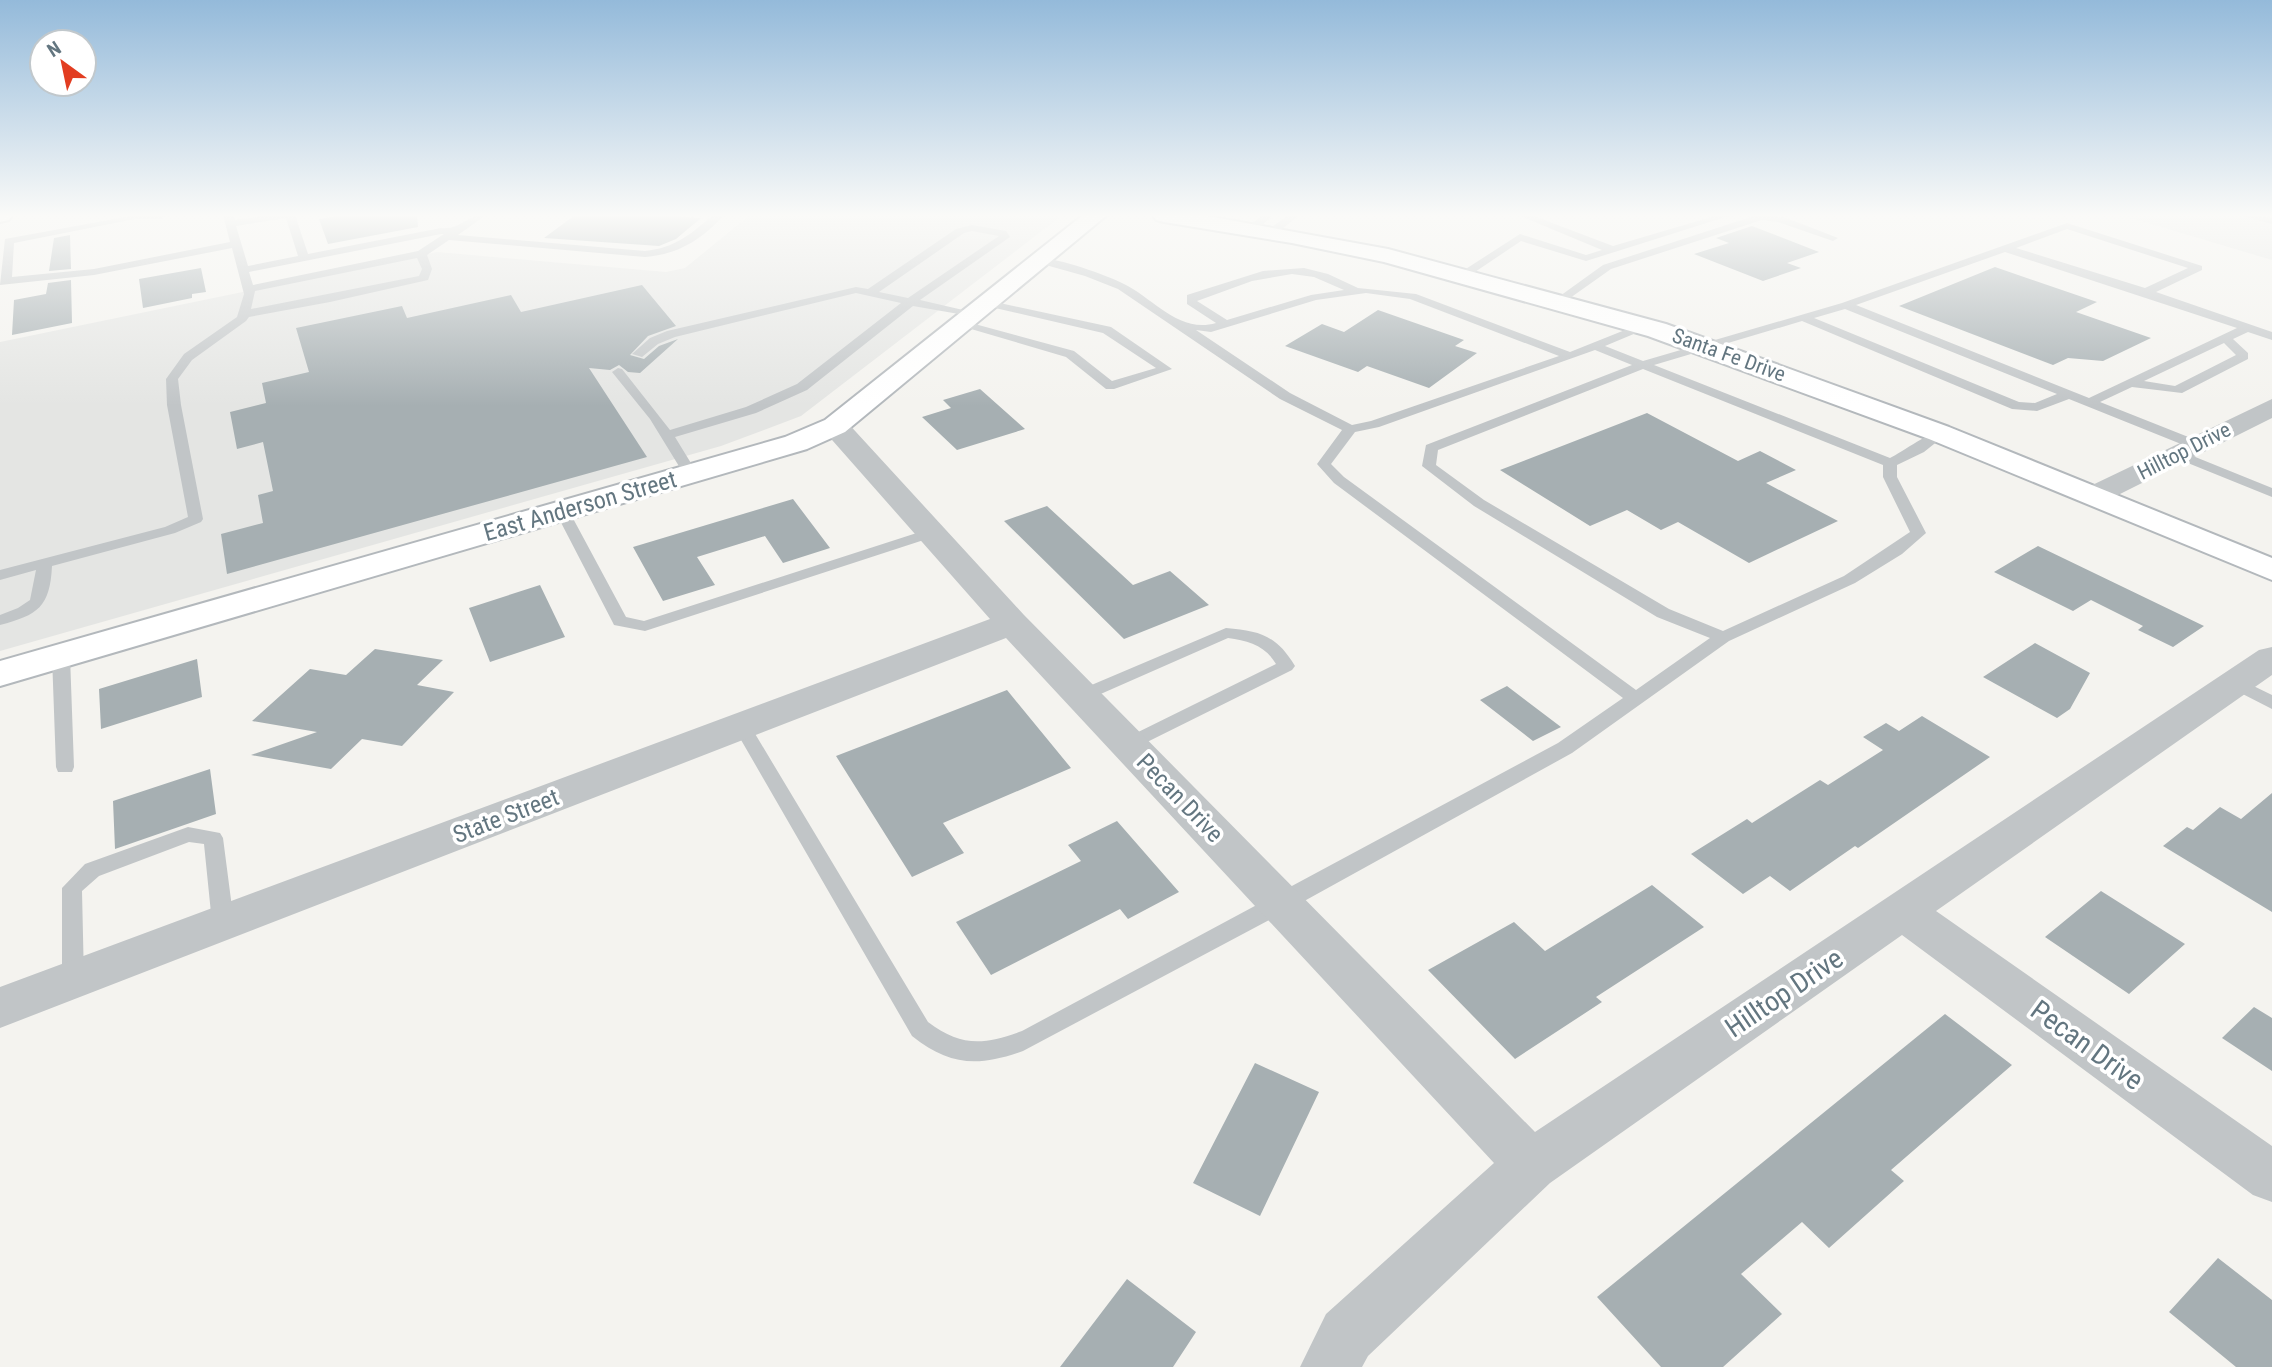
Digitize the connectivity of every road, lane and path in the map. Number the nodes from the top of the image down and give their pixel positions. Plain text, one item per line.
1 (32, 279) edge
2 (246, 279) edge
3 (299, 279) edge
4 (420, 279) edge
5 (889, 279) edge
6 (943, 279) edge
7 (1017, 279) edge
8 (1101, 279) edge
9 (1255, 279) edge
10 (1332, 279) edge
11 (1473, 279) edge
12 (1590, 279) edge
13 (1919, 279) edge
14 (2104, 279) edge
15 (2175, 279) edge
16 (3, 282) edge
17 (249, 289) junction
18 (1356, 291) junction
19 (2146, 292) junction
20 (868, 293) junction
21 (1559, 301) junction
22 (910, 302) junction
23 (1846, 305) junction
24 (244, 314) junction
25 (973, 314) junction
26 (1804, 318) junction
27 (1226, 324) junction
28 (1181, 325) junction
29 (1644, 326) junction
30 (2248, 327) junction
31 (2272, 336) edge
32 (2225, 338) junction
33 (1703, 345) junction
34 (1595, 346) junction
35 (638, 354) dead end
36 (1570, 355) junction
37 (1645, 364) junction
38 (618, 372) dead end
39 (2130, 383) junction
40 (2069, 394) junction
41 (2090, 402) junction
42 (2272, 407) edge
43 (835, 426) junction
44 (1350, 429) junction
45 (1939, 433) junction
46 (667, 435) junction
47 (2187, 449) junction
48 (1890, 463) junction
49 (690, 473) junction
50 (2272, 493) edge
51 (2095, 495) junction
52 (562, 511) junction
53 (930, 533) junction
54 (44, 563) junction
55 (2272, 569) edge
56 (0, 575) edge
57 (0, 620) edge
58 (1012, 623) junction
59 (1723, 637) junction
60 (61, 656) junction
61 (0, 674) edge
62 (2260, 682) edge
63 (1081, 696) junction
64 (1636, 699) junction
65 (742, 726) junction
66 (1129, 745) junction
67 (65, 767) dead end
68 (1281, 904) junction
69 (1903, 912) junction
70 (223, 923) junction
71 (73, 980) junction
72 (0, 1008) edge
73 (1531, 1165) junction
74 (2272, 1177) edge
75 (1330, 1367) edge

1 - 16 lane
2 - 17 lane
3 - 17 lane
4 - 24 lane
5 - 20 lane
6 - 22 lane
7 - 25 street, East Anderson Street
8 - 28 lane
9 - 27 lane
10 - 18 lane
11 - 21 street, Santa Fe Drive
12 - 21 lane
13 - 23 lane
14 - 19 lane
15 - 19 lane
17 - 24 lane
18 - 27 lane
18 - 36 lane
19 - 30 lane
20 - 22 lane
20 - 35 lane
21 - 29 street, Santa Fe Drive
22 - 25 lane
22 - 46 lane
23 - 26 lane
23 - 40 lane
24 - 54 lane
25 - 25 lane
25 - 43 street, East Anderson Street
26 - 33 lane
26 - 40 lane
27 - 28 lane
28 - 44 lane
29 - 33 street, Santa Fe Drive
29 - 34 lane
30 - 31 lane
30 - 32 lane
32 - 39 lane
32 - 39 lane
33 - 37 lane
33 - 45 street, Santa Fe Drive
34 - 36 lane
34 - 37 lane
36 - 44 lane
37 - 48 lane
37 - 59 lane
38 - 46 lane
39 - 41 lane
40 - 41 lane
41 - 47 lane
42 - 47 street, Hilltop Drive
43 - 49 street, East Anderson Street
43 - 53 street, Pecan Drive
44 - 64 lane
45 - 48 lane
45 - 51 street, Santa Fe Drive
46 - 49 lane
47 - 50 lane
47 - 51 street, Hilltop Drive
48 - 59 lane
49 - 52 street, East Anderson Street
51 - 55 street, Santa Fe Drive
52 - 53 lane
52 - 60 street, East Anderson Street
53 - 58 street, Pecan Drive
54 - 56 lane
54 - 57 lane
58 - 63 street, Pecan Drive
58 - 65 street, State Street
59 - 64 lane
60 - 61 street, East Anderson Street
60 - 67 lane
62 - 69 street, Hilltop Drive
63 - 66 street, Pecan Drive
63 - 66 lane
64 - 68 lane
65 - 68 lane
65 - 70 street, State Street
66 - 68 street, Pecan Drive
68 - 73 street, Pecan Drive
69 - 73 street, Hilltop Drive
69 - 74 street, Pecan Drive
70 - 71 street, State Street
70 - 71 lane
71 - 72 street, State Street
73 - 75 street, Hilltop Drive

